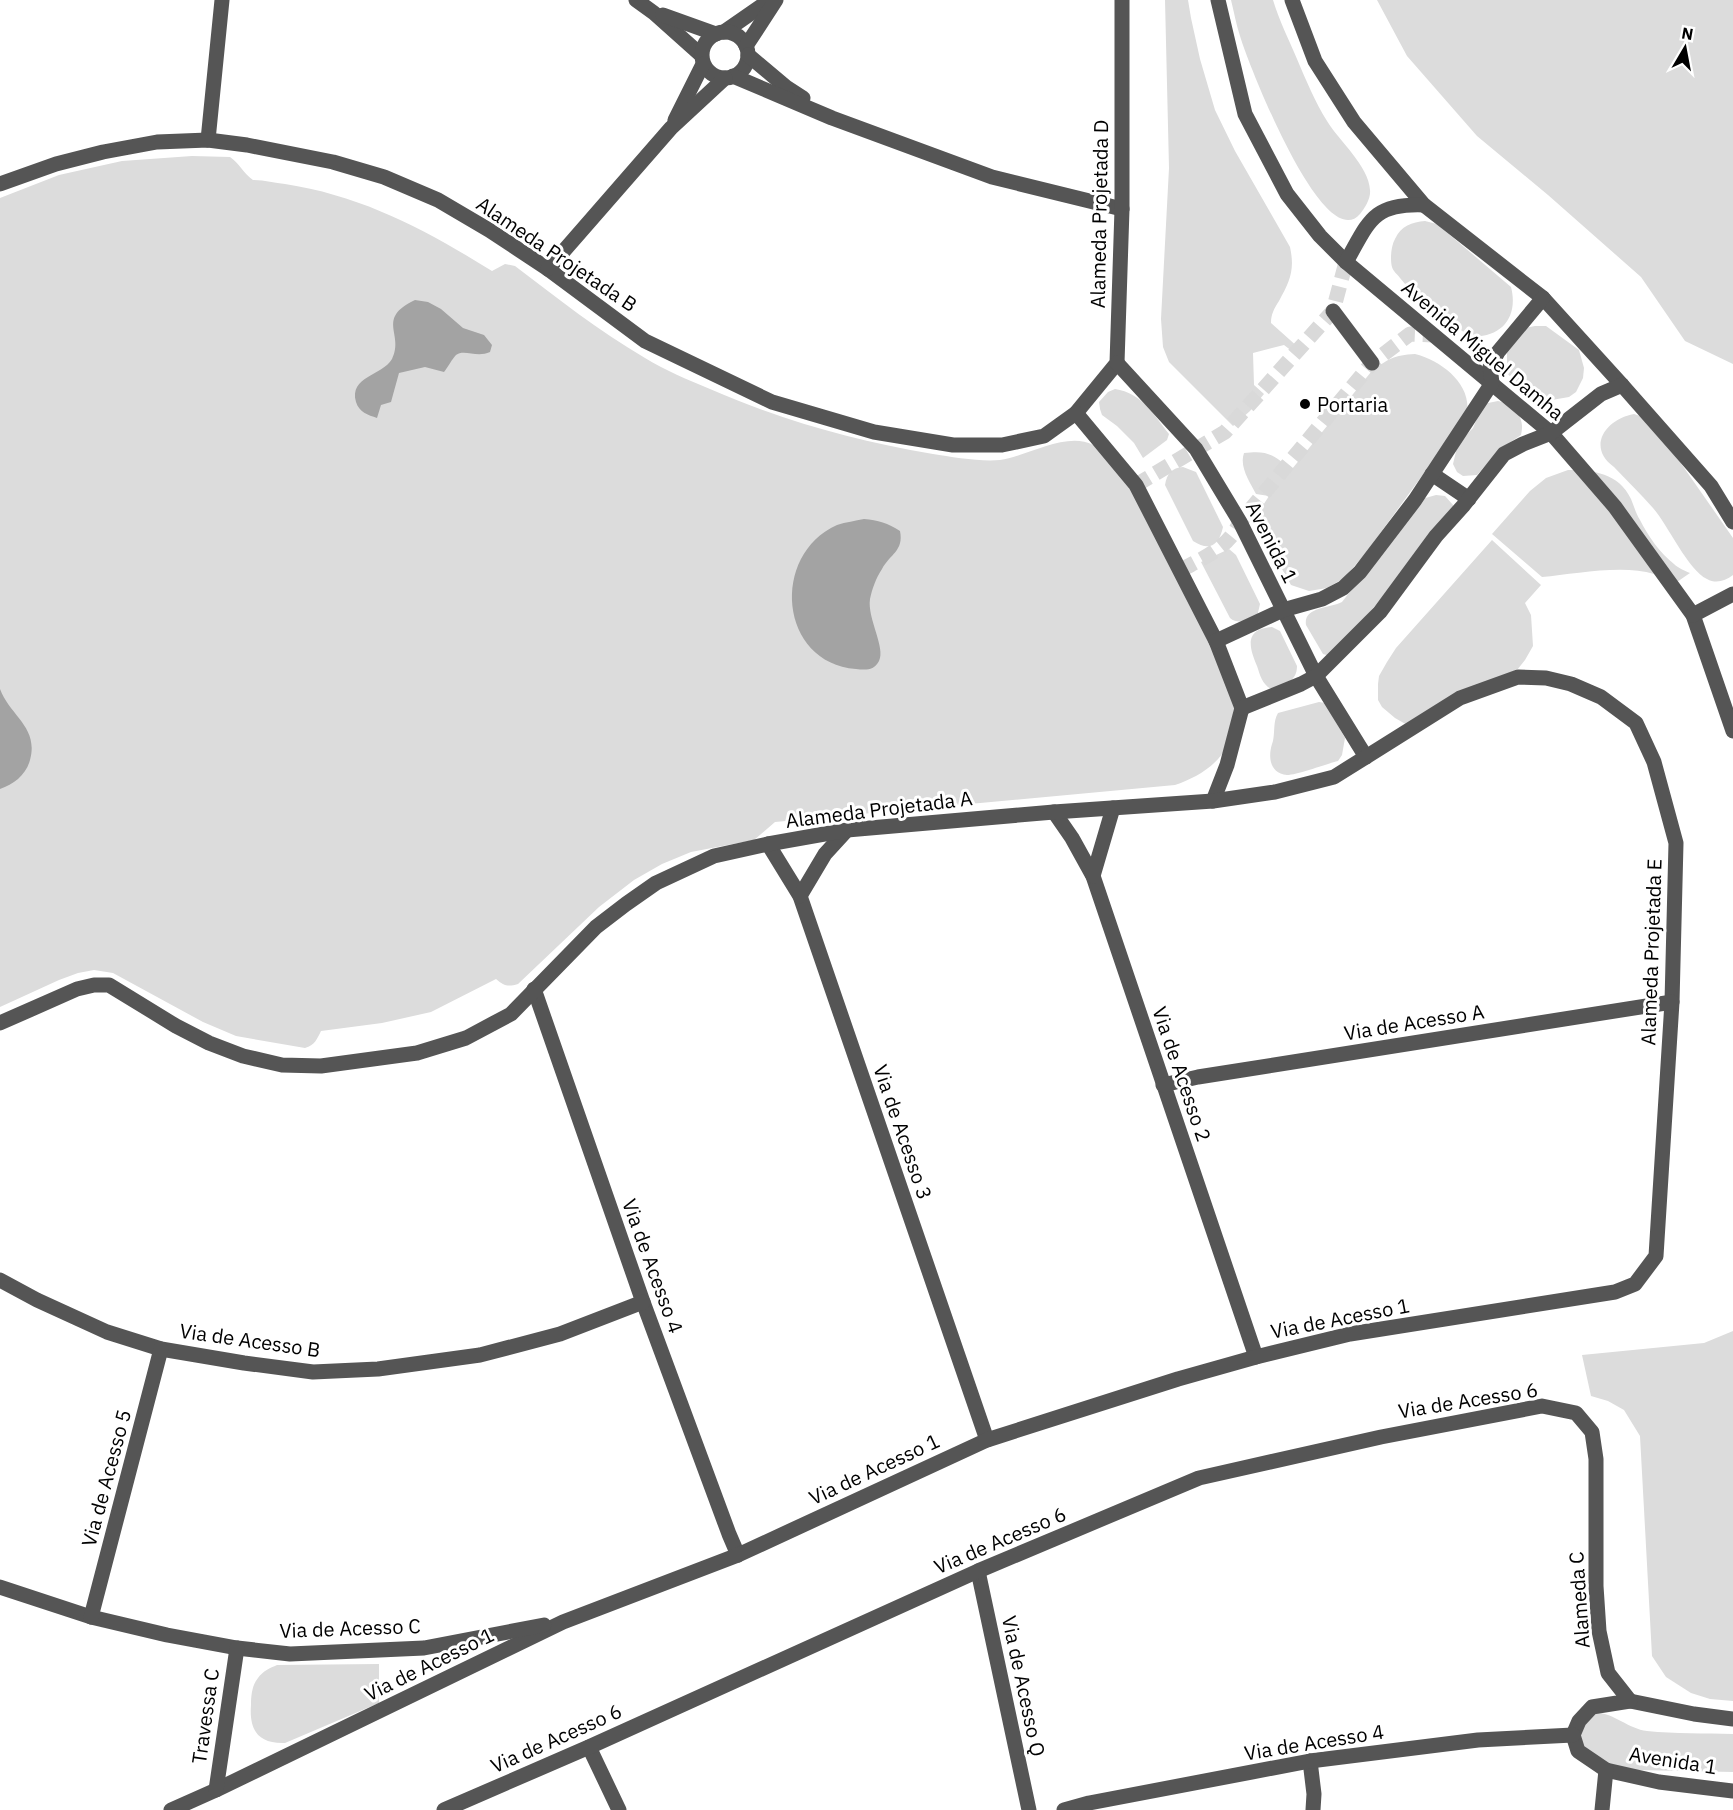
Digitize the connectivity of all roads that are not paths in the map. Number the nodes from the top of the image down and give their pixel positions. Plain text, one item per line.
1 (222, 0) edge
2 (636, 0) edge
3 (770, 0) edge
4 (776, 0) edge
5 (1122, 0) edge
6 (1218, 0) edge
7 (1292, 0) edge
8 (654, 13) junction
9 (720, 33) junction
10 (747, 51) junction
11 (702, 59) junction
12 (729, 77) junction
13 (832, 118) junction
14 (671, 128) junction
15 (208, 140) junction
16 (0, 184) edge
17 (1424, 205) junction
18 (1122, 209) junction
19 (1346, 262) junction
20 (548, 269) junction
21 (1543, 298) junction
22 (1333, 311) dead end
23 (1118, 363) junction
24 (1372, 363) dead end
25 (1492, 383) junction
26 (1622, 385) junction
27 (1076, 413) junction
28 (1551, 433) junction
29 (1432, 474) junction
30 (1469, 498) junction
31 (1733, 522) edge
32 (1733, 594) edge
33 (1283, 610) junction
34 (1693, 615) junction
35 (1216, 641) junction
36 (1316, 676) junction
37 (1546, 678) joint
38 (1242, 708) junction
39 (1733, 731) edge
40 (1366, 757) junction
41 (1213, 801) junction
42 (1113, 808) junction
43 (1054, 812) junction
44 (847, 830) junction
45 (768, 844) junction
46 (1093, 876) junction
47 (800, 896) junction
48 (534, 989) junction
49 (1672, 1002) junction
50 (0, 1023) edge
51 (1163, 1085) junction
52 (0, 1280) edge
53 (1635, 1284) joint
54 (643, 1302) junction
55 (161, 1349) junction
56 (1256, 1357) junction
57 (1592, 1432) joint
58 (987, 1440) junction
59 (738, 1555) junction
60 (978, 1571) junction
61 (0, 1587) edge
62 (91, 1617) junction
63 (563, 1622) junction
64 (237, 1648) junction
65 (1630, 1701) junction
66 (1733, 1719) edge
67 (1573, 1735) junction
68 (589, 1747) junction
69 (1310, 1761) junction
70 (1606, 1770) junction
71 (216, 1790) junction
72 (1733, 1791) edge
73 (171, 1810) edge
74 (444, 1810) edge
75 (619, 1810) edge
76 (1029, 1810) edge
77 (1064, 1810) edge
78 (1313, 1810) edge
79 (1602, 1810) edge

1 - 15 street
2 - 8 street
3 - 9 street
4 - 10 street
5 - 18 street, Alameda Projetada D
6 - 19 street, Avenida Miguel Damha
7 - 17 street
8 - 9 street
8 - 11 street
9 - 10 street
9 - 11 street
10 - 12 street
10 - 13 street
11 - 12 street
11 - 14 street
12 - 13 street
12 - 14 street
13 - 18 street
14 - 20 street
15 - 16 street, Alameda Projetada B
15 - 20 street, Alameda Projetada B
17 - 19 street
17 - 21 street
18 - 23 street, Alameda Projetada D
19 - 25 street, Avenida Miguel Damha
20 - 27 street, Alameda Projetada B
21 - 25 street
21 - 26 street
22 - 24 street
23 - 27 street
23 - 33 street, Avenida 1
25 - 28 street, Avenida Miguel Damha
25 - 29 street
26 - 28 street
26 - 31 street
27 - 35 street
28 - 30 street
28 - 34 street, Avenida Miguel Damha
29 - 30 street
29 - 33 street
30 - 36 street
32 - 34 street
33 - 35 street
33 - 36 street, Avenida 1
34 - 39 street, Avenida Miguel Damha
35 - 38 street
36 - 38 street
36 - 40 street, Avenida 1
37 - 40 street, Alameda Projetada A
37 - 49 street, Alameda Projetada E
38 - 41 street
40 - 41 street, Alameda Projetada A
41 - 42 street, Alameda Projetada A
42 - 43 street, Alameda Projetada A
42 - 46 street
43 - 44 street, Alameda Projetada A
43 - 46 street, Via de Acesso 2
44 - 45 street, Alameda Projetada A
44 - 47 street
45 - 47 street, Via de Acesso 3
45 - 48 street, Alameda Projetada A
46 - 51 street, Via de Acesso 2
47 - 58 street, Via de Acesso 3
48 - 50 street, Alameda Projetada A
48 - 54 street, Via de Acesso 4
49 - 51 street, Via de Acesso A
49 - 53 street, Alameda Projetada E
51 - 56 street, Via de Acesso 2
52 - 55 street, Via de Acesso B
53 - 56 street, Via de Acesso 1
54 - 55 street, Via de Acesso B
54 - 59 street, Via de Acesso 4
55 - 62 street, Via de Acesso 5
56 - 58 street, Via de Acesso 1
57 - 60 street, Via de Acesso 6
57 - 65 street, Alameda C
58 - 59 street, Via de Acesso 1
59 - 63 street, Via de Acesso 1
60 - 68 street, Via de Acesso 6
60 - 76 street, Via de Acesso Q
61 - 62 street, Via de Acesso C
62 - 64 street, Via de Acesso C
63 - 64 street, Via de Acesso C
63 - 71 street, Via de Acesso 1
64 - 71 street, Travessa C
65 - 66 street
65 - 67 street
67 - 69 street, Via de Acesso 4
67 - 70 street
68 - 74 street, Via de Acesso 6
68 - 75 street
69 - 77 street, Via de Acesso 4
69 - 78 street
70 - 72 street, Avenida 1
70 - 79 street
71 - 73 street, Via de Acesso 1

